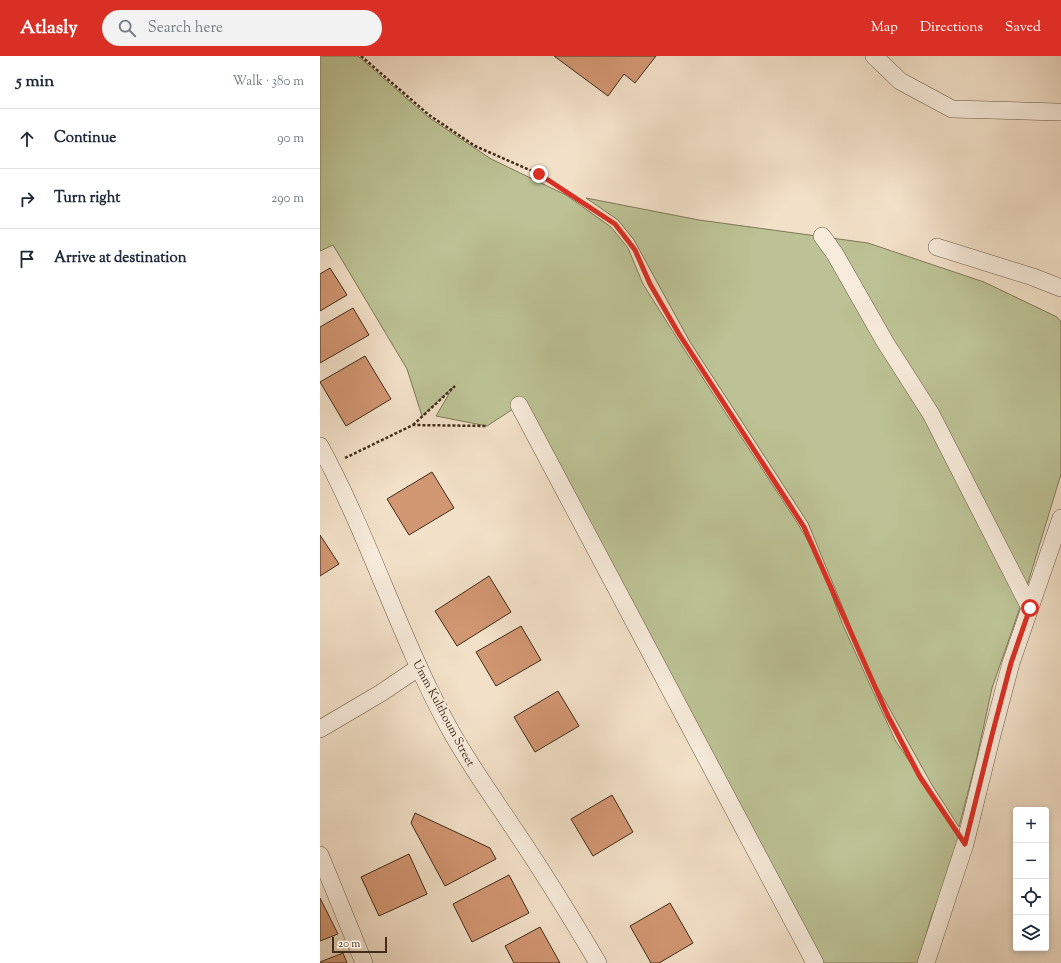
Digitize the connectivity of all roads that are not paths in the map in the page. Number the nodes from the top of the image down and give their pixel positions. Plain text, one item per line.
1 (874, 56) edge
2 (1058, 112) dead end
3 (822, 236) dead end
4 (937, 247) dead end
5 (1061, 288) edge
6 (519, 405) dead end
7 (320, 446) edge
8 (325, 468) edge
9 (1061, 518) edge
10 (1030, 608) junction
11 (418, 668) junction
12 (320, 729) edge
13 (320, 855) edge
14 (364, 963) edge
15 (598, 963) edge
16 (815, 963) edge
17 (926, 963) edge

1 - 2 street
3 - 10 street
4 - 5 street
6 - 16 street
7 - 8 street, Umm Kulthoum Street
8 - 11 street, Umm Kulthoum Street
9 - 10 street
10 - 17 street
11 - 12 street
11 - 15 street, Umm Kulthoum Street
13 - 14 street

